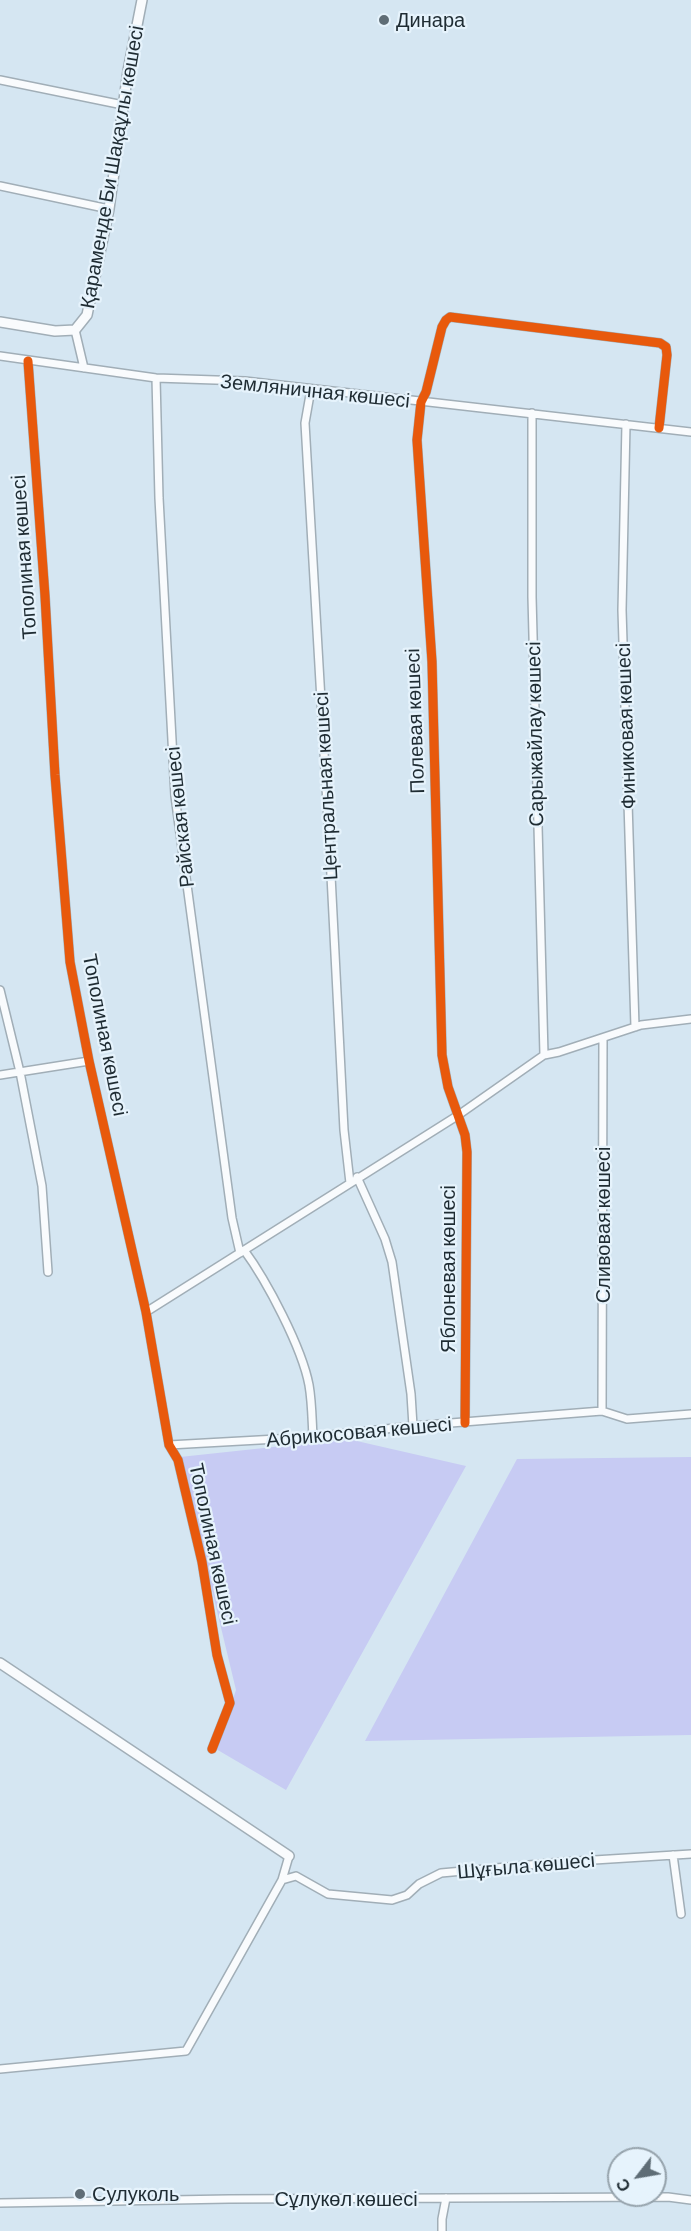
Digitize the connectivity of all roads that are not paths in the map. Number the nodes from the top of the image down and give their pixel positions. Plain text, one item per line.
1 (142, 0) edge
2 (0, 80) edge
3 (123, 105) junction
4 (0, 186) edge
5 (109, 209) junction
6 (0, 322) edge
7 (75, 330) junction
8 (0, 356) edge
9 (28, 361) junction
10 (84, 368) junction
11 (156, 378) junction
12 (311, 390) junction
13 (421, 402) junction
14 (532, 413) junction
15 (626, 424) junction
16 (659, 428) junction
17 (691, 432) edge
18 (0, 990) edge
19 (691, 1019) edge
20 (635, 1027) junction
21 (603, 1038) junction
22 (544, 1055) junction
23 (89, 1061) junction
24 (20, 1072) junction
25 (0, 1075) edge
26 (457, 1116) junction
27 (357, 1177) junction
28 (350, 1183) junction
29 (242, 1251) junction
30 (48, 1272) dead end
31 (146, 1312) junction
32 (602, 1411) junction
33 (691, 1414) edge
34 (465, 1423) junction
35 (413, 1426) junction
36 (313, 1437) junction
37 (169, 1445) junction
38 (0, 1663) edge
39 (212, 1749) dead end
40 (691, 1854) edge
41 (674, 1855) junction
42 (289, 1856) joint
43 (282, 1880) junction
44 (681, 1914) dead end
45 (0, 2069) edge
46 (446, 2198) junction
47 (691, 2200) edge
48 (0, 2204) edge
49 (442, 2231) edge

1 - 3 street, Қараменде Би Шақаұлы көшесі
2 - 3 street
3 - 5 street, Қараменде Би Шақаұлы көшесі
4 - 5 street
5 - 7 street, Қараменде Би Шақаұлы көшесі
6 - 7 street
7 - 10 street
8 - 9 street, Земляничная көшесі
9 - 10 street, Земляничная көшесі
9 - 23 street, Тополиная көшесі
10 - 11 street, Земляничная көшесі
11 - 12 street, Земляничная көшесі
11 - 29 street, Райская көшесі
12 - 13 street, Земляничная көшесі
12 - 28 street, Центральная көшесі
13 - 14 street, Земляничная көшесі
13 - 16 street, Полевая көшесі
13 - 26 street, Полевая көшесі
14 - 15 street, Земляничная көшесі
14 - 22 street, Сарыжайлау көшесі
15 - 16 street, Земляничная көшесі
15 - 20 street, Финиковая көшесі
16 - 17 street, Земляничная көшесі
18 - 24 street
19 - 20 street
20 - 21 street
21 - 22 street
21 - 32 street, Сливовая көшесі
22 - 26 street
23 - 24 street
23 - 31 street, Тополиная көшесі
24 - 25 street
24 - 30 street
26 - 27 street
26 - 34 street, Яблоневая көшесі
27 - 28 street
27 - 35 street
28 - 29 street
29 - 31 street
29 - 36 street
31 - 37 street, Тополиная көшесі
32 - 33 street, Абрикосовая көшесі
32 - 34 street, Абрикосовая көшесі
34 - 35 street, Абрикосовая көшесі
35 - 36 street, Абрикосовая көшесі
36 - 37 street, Абрикосовая көшесі
37 - 39 street, Тополиная көшесі
38 - 42 street
40 - 41 street, Шұғыла көшесі
41 - 43 street, Шұғыла көшесі
41 - 44 street
42 - 43 street
43 - 45 street
46 - 47 street, Сұлукөл көшесі
46 - 48 street, Сұлукөл көшесі
46 - 49 street

